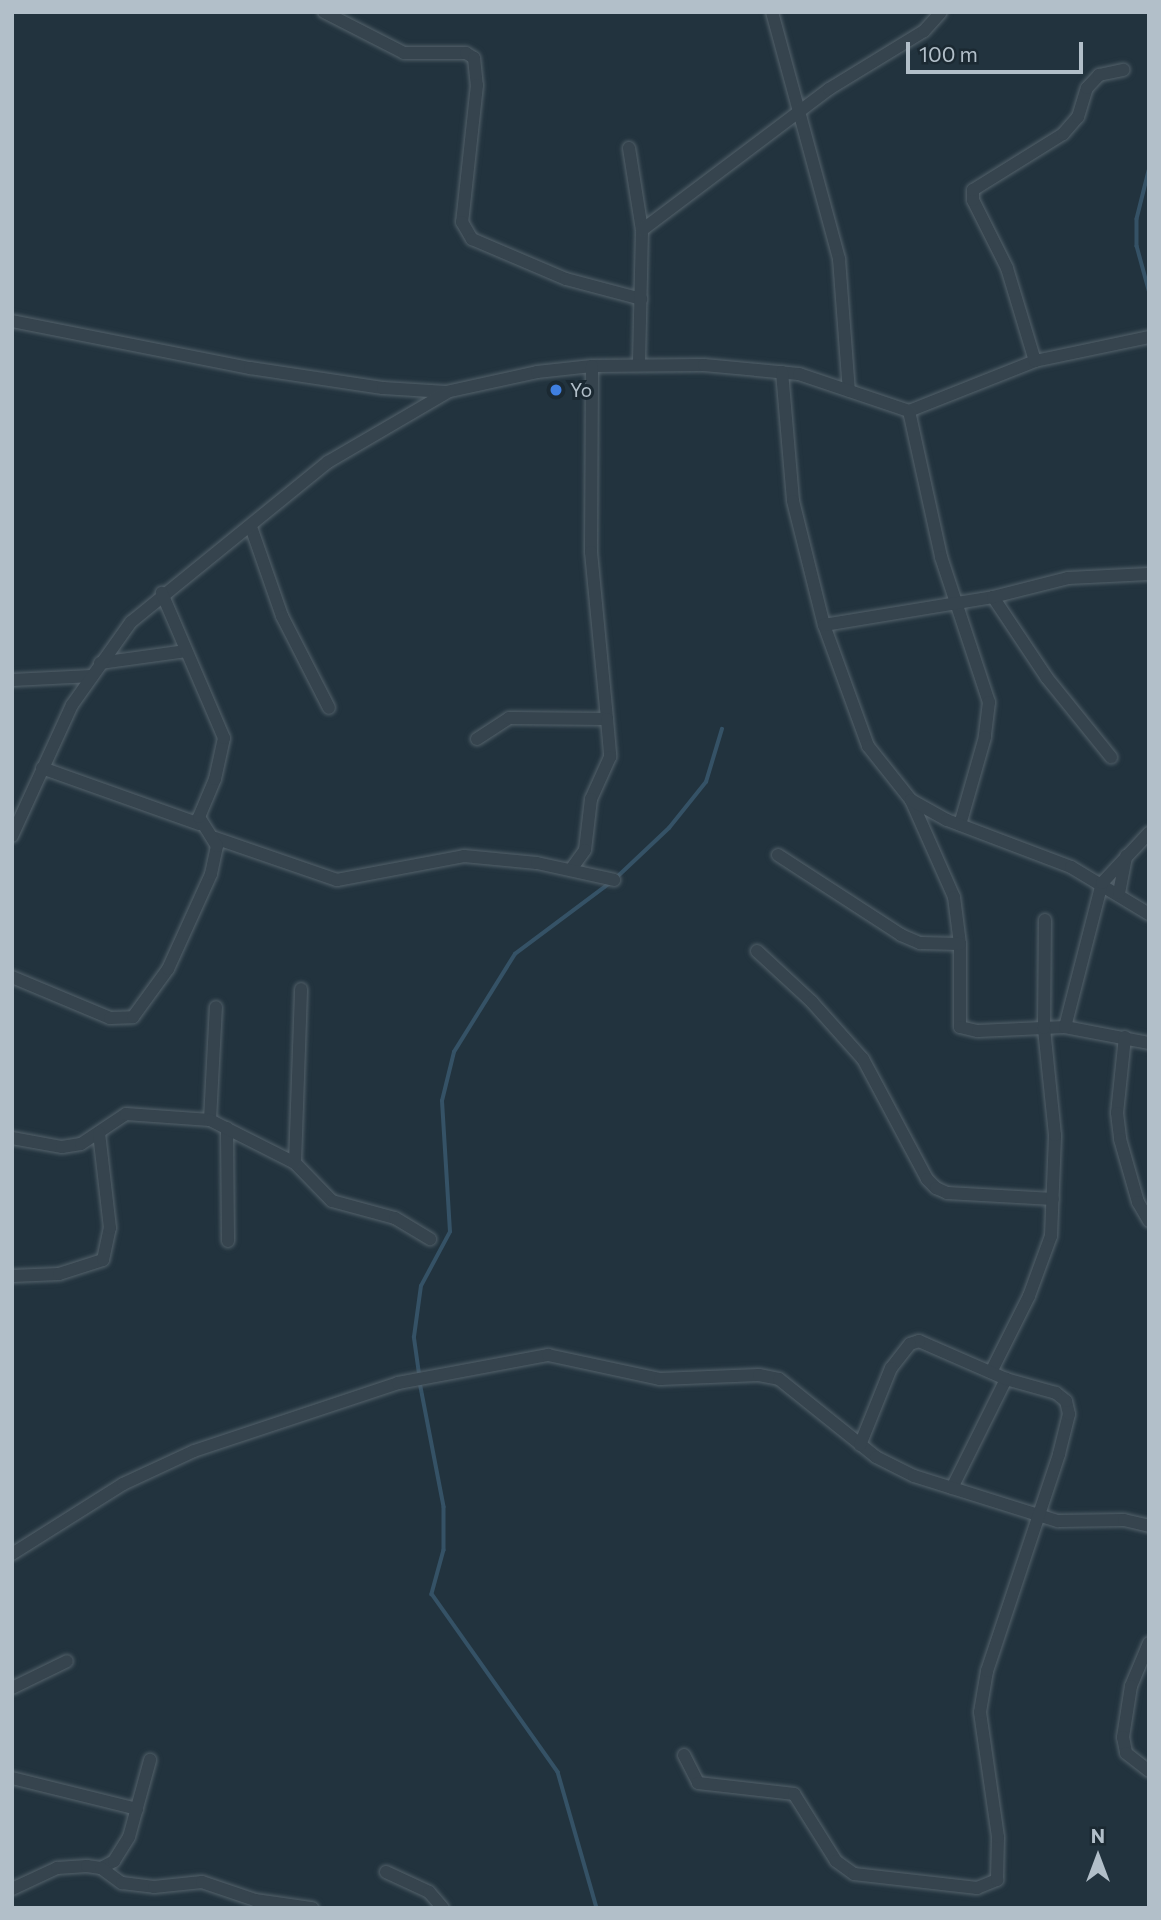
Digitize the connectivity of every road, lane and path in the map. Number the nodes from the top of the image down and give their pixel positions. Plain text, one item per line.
1 (324, 12) edge
2 (772, 12) edge
3 (941, 12) edge
4 (1123, 70) dead end
5 (799, 112) junction
6 (629, 148) dead end
7 (642, 230) junction
8 (641, 299) junction
9 (12, 321) edge
10 (1149, 337) edge
11 (1035, 361) junction
12 (639, 363) junction
13 (592, 366) junction
14 (782, 372) junction
15 (849, 391) junction
16 (446, 392) junction
17 (909, 411) junction
18 (251, 527) junction
19 (1149, 574) edge
20 (163, 593) junction
21 (993, 597) junction
22 (958, 600) junction
23 (824, 625) junction
24 (186, 651) junction
25 (100, 663) junction
26 (92, 676) junction
27 (12, 680) edge
28 (329, 708) dead end
29 (607, 719) junction
30 (477, 739) dead end
31 (1111, 757) dead end
32 (43, 768) junction
33 (911, 800) junction
34 (199, 824) junction
35 (960, 825) junction
36 (1149, 833) edge
37 (12, 836) edge
38 (215, 838) junction
39 (1126, 853) junction
40 (778, 855) dead end
41 (571, 869) junction
42 (614, 880) dead end
43 (1102, 883) junction
44 (1119, 893) junction
45 (1149, 914) edge
46 (1045, 920) dead end
47 (960, 944) junction
48 (757, 951) dead end
49 (12, 976) edge
50 (301, 989) dead end
51 (216, 1007) dead end
52 (1065, 1027) junction
53 (1044, 1028) junction
54 (1125, 1037) junction
55 (1149, 1043) edge
56 (210, 1120) junction
57 (226, 1128) junction
58 (99, 1133) junction
59 (12, 1138) edge
60 (295, 1163) junction
61 (1053, 1199) junction
62 (1149, 1221) edge
63 (430, 1239) dead end
64 (228, 1241) dead end
65 (12, 1276) edge
66 (991, 1372) junction
67 (1006, 1379) junction
68 (860, 1445) junction
69 (952, 1488) junction
70 (1037, 1515) junction
71 (1149, 1526) edge
72 (12, 1555) edge
73 (1149, 1643) edge
74 (67, 1661) dead end
75 (12, 1688) edge
76 (684, 1755) dead end
77 (150, 1760) dead end
78 (1149, 1772) edge
79 (12, 1778) edge
80 (137, 1809) junction
81 (101, 1868) junction
82 (386, 1872) dead end
83 (12, 1889) edge
84 (312, 1908) edge
85 (443, 1908) edge

1 - 8 street
2 - 5 street
3 - 5 street
4 - 11 street
5 - 7 street
5 - 15 street
6 - 7 street
7 - 8 street
8 - 12 street
9 - 16 street
10 - 11 street
11 - 17 street
12 - 13 street
12 - 14 street
13 - 16 street
13 - 29 street
14 - 15 street
14 - 23 street
15 - 17 street
16 - 18 street
17 - 22 street
18 - 20 street
18 - 28 street
19 - 21 street
20 - 24 street
20 - 25 street
21 - 22 street
21 - 31 street
22 - 23 street
22 - 35 street
23 - 33 street
24 - 25 street
24 - 34 street
25 - 26 street
26 - 27 street
26 - 32 street
29 - 30 street
29 - 41 street
32 - 34 street
32 - 37 street
33 - 35 street
33 - 47 street
34 - 38 street
35 - 43 street
36 - 39 street
38 - 41 street
38 - 49 street
39 - 43 street
39 - 44 street
40 - 47 street
41 - 42 street
43 - 44 street
43 - 52 street
44 - 45 street
46 - 53 street
47 - 53 street
48 - 61 street
50 - 60 street
51 - 56 street
52 - 53 street
52 - 54 street
53 - 61 street
54 - 55 street
54 - 62 street
56 - 57 street
56 - 58 street
57 - 60 street
57 - 64 street
58 - 59 street
58 - 65 street
60 - 63 street
61 - 66 street
66 - 67 street
66 - 68 street
67 - 69 street
67 - 70 street
68 - 69 street
68 - 72 street
69 - 70 street
70 - 71 street
70 - 76 street
73 - 78 street
74 - 75 street
77 - 80 street
79 - 80 street
80 - 81 street
81 - 83 street
81 - 84 street
82 - 85 street

